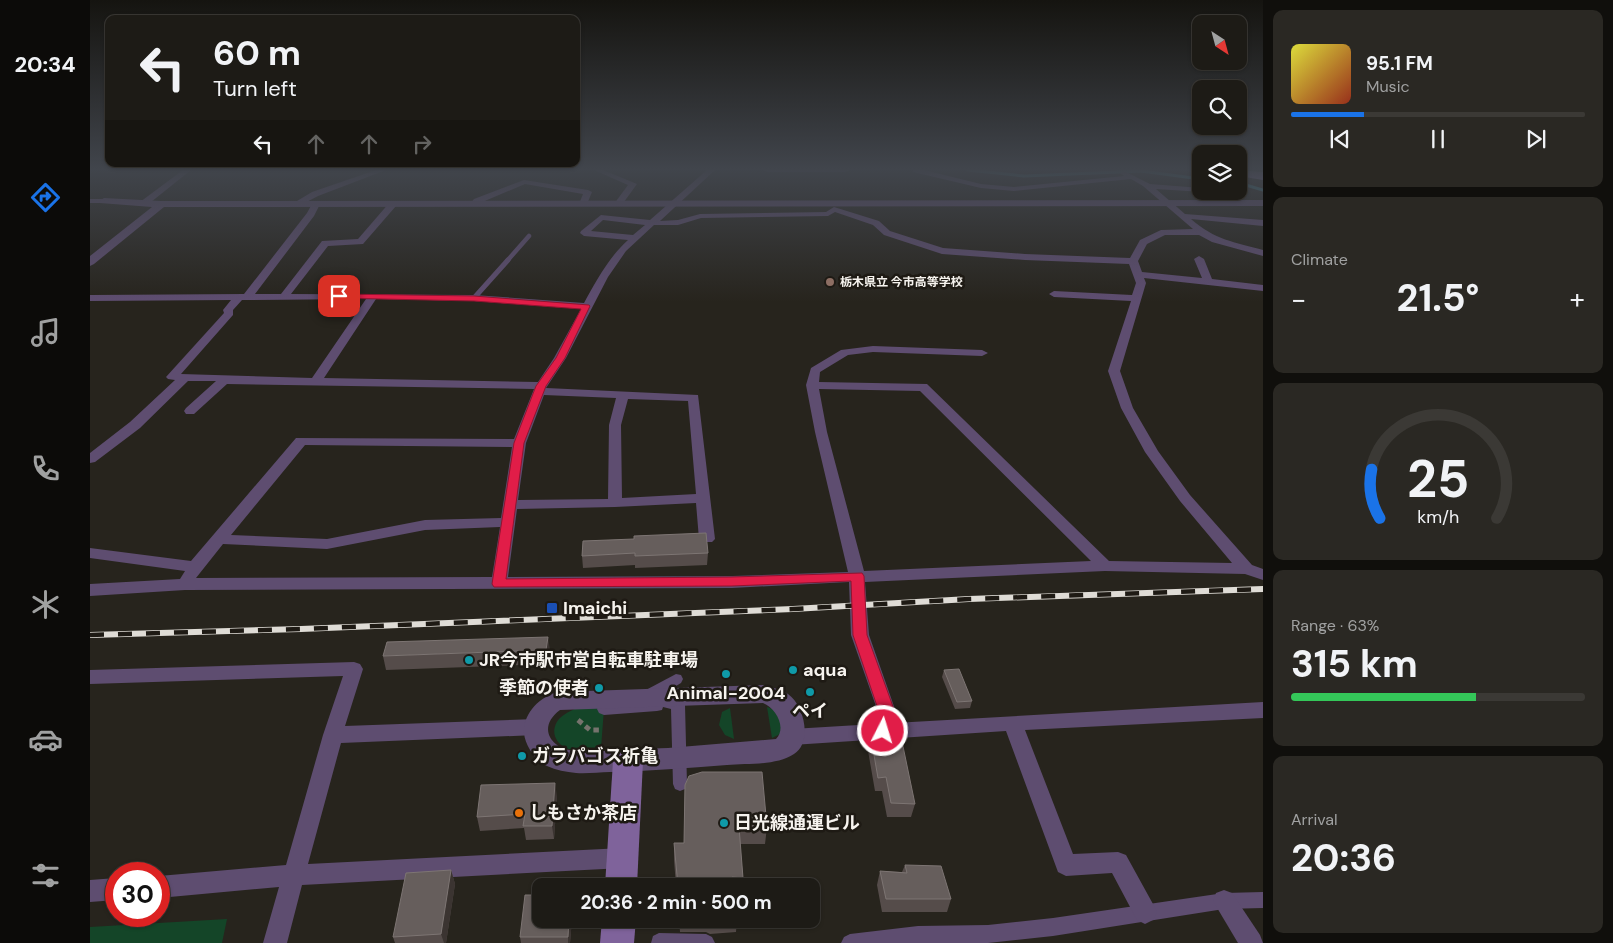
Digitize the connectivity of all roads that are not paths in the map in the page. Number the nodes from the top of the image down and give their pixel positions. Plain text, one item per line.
1 (149, 214) edge
2 (311, 214) edge
3 (384, 214) edge
4 (662, 214) edge
5 (828, 214) edge
6 (849, 214) edge
7 (1180, 214) edge
8 (1183, 216) junction
9 (653, 222) junction
10 (1263, 223) edge
11 (1201, 232) junction
12 (529, 236) dead end
13 (635, 238) junction
14 (1263, 253) edge
15 (1199, 259) dead end
16 (1133, 261) junction
17 (90, 262) edge
18 (1137, 274) junction
19 (1208, 281) junction
20 (1263, 288) edge
21 (1054, 294) dead end
22 (244, 296) junction
23 (284, 296) junction
24 (373, 296) junction
25 (90, 298) edge
26 (474, 298) junction
27 (1136, 298) junction
28 (586, 306) junction
29 (982, 353) dead end
30 (184, 378) junction
31 (224, 380) junction
32 (315, 383) junction
33 (812, 385) junction
34 (540, 388) junction
35 (623, 395) junction
36 (190, 411) dead end
37 (519, 443) junction
38 (90, 459) edge
39 (703, 498) junction
40 (615, 503) junction
41 (511, 505) junction
42 (508, 522) junction
43 (219, 539) junction
44 (708, 540) edge
45 (90, 553) edge
46 (1105, 566) junction
47 (195, 567) junction
48 (1246, 569) junction
49 (1263, 575) edge
50 (857, 576) junction
51 (185, 584) junction
52 (499, 584) junction
53 (90, 590) edge
54 (90, 677) edge
55 (676, 679) dead end
56 (644, 697) junction
57 (678, 705) junction
58 (604, 709) dead end
59 (1263, 710) edge
60 (1013, 722) junction
61 (536, 727) junction
62 (883, 731) junction
63 (333, 735) junction
64 (792, 736) junction
65 (680, 757) junction
66 (628, 761) junction
67 (680, 784) dead end
68 (622, 872) edge
69 (295, 875) junction
70 (170, 886) edge
71 (105, 890) edge
72 (90, 891) edge
73 (1263, 900) edge
74 (1224, 901) junction
75 (1145, 912) junction
76 (659, 942) edge
77 (275, 943) edge
78 (706, 943) edge
79 (850, 943) edge
80 (1252, 943) edge

1 - 17 street
2 - 22 street
3 - 23 street
4 - 9 street
5 - 9 street
6 - 16 street
7 - 8 street
8 - 10 street
8 - 11 street
9 - 13 street
9 - 13 street
11 - 14 street
11 - 16 street
12 - 26 lane
13 - 28 street
15 - 19 street
16 - 18 street
18 - 19 street
18 - 27 street
19 - 20 street
21 - 27 street
22 - 23 street
22 - 25 street
22 - 30 street
23 - 24 street
24 - 26 street
24 - 32 street
26 - 28 street
27 - 48 street
28 - 34 street
29 - 33 street
30 - 31 street
30 - 38 street
31 - 32 street
31 - 36 street
32 - 34 street
33 - 46 street
33 - 50 street
34 - 35 street
34 - 37 street
35 - 39 street
35 - 40 street
37 - 41 street
37 - 43 street
39 - 40 street
39 - 44 street
40 - 41 street
41 - 42 street
42 - 43 street
42 - 52 street
43 - 47 street
45 - 47 street
46 - 48 street
46 - 50 street
47 - 51 street
48 - 49 street
50 - 52 street
50 - 62 street
51 - 52 street
51 - 53 street
54 - 63 street
55 - 56 street
56 - 57 street
56 - 61 street
56 - 64 street
57 - 58 street
57 - 65 street
59 - 60 street
60 - 62 street
60 - 75 street
61 - 63 street
61 - 66 street
62 - 64 street
63 - 69 street
64 - 65 street
65 - 66 street
65 - 67 street
66 - 68 main road
68 - 69 street
69 - 70 street
69 - 77 street
71 - 72 street
73 - 74 street
74 - 75 street
74 - 80 street
75 - 79 street
76 - 78 street

